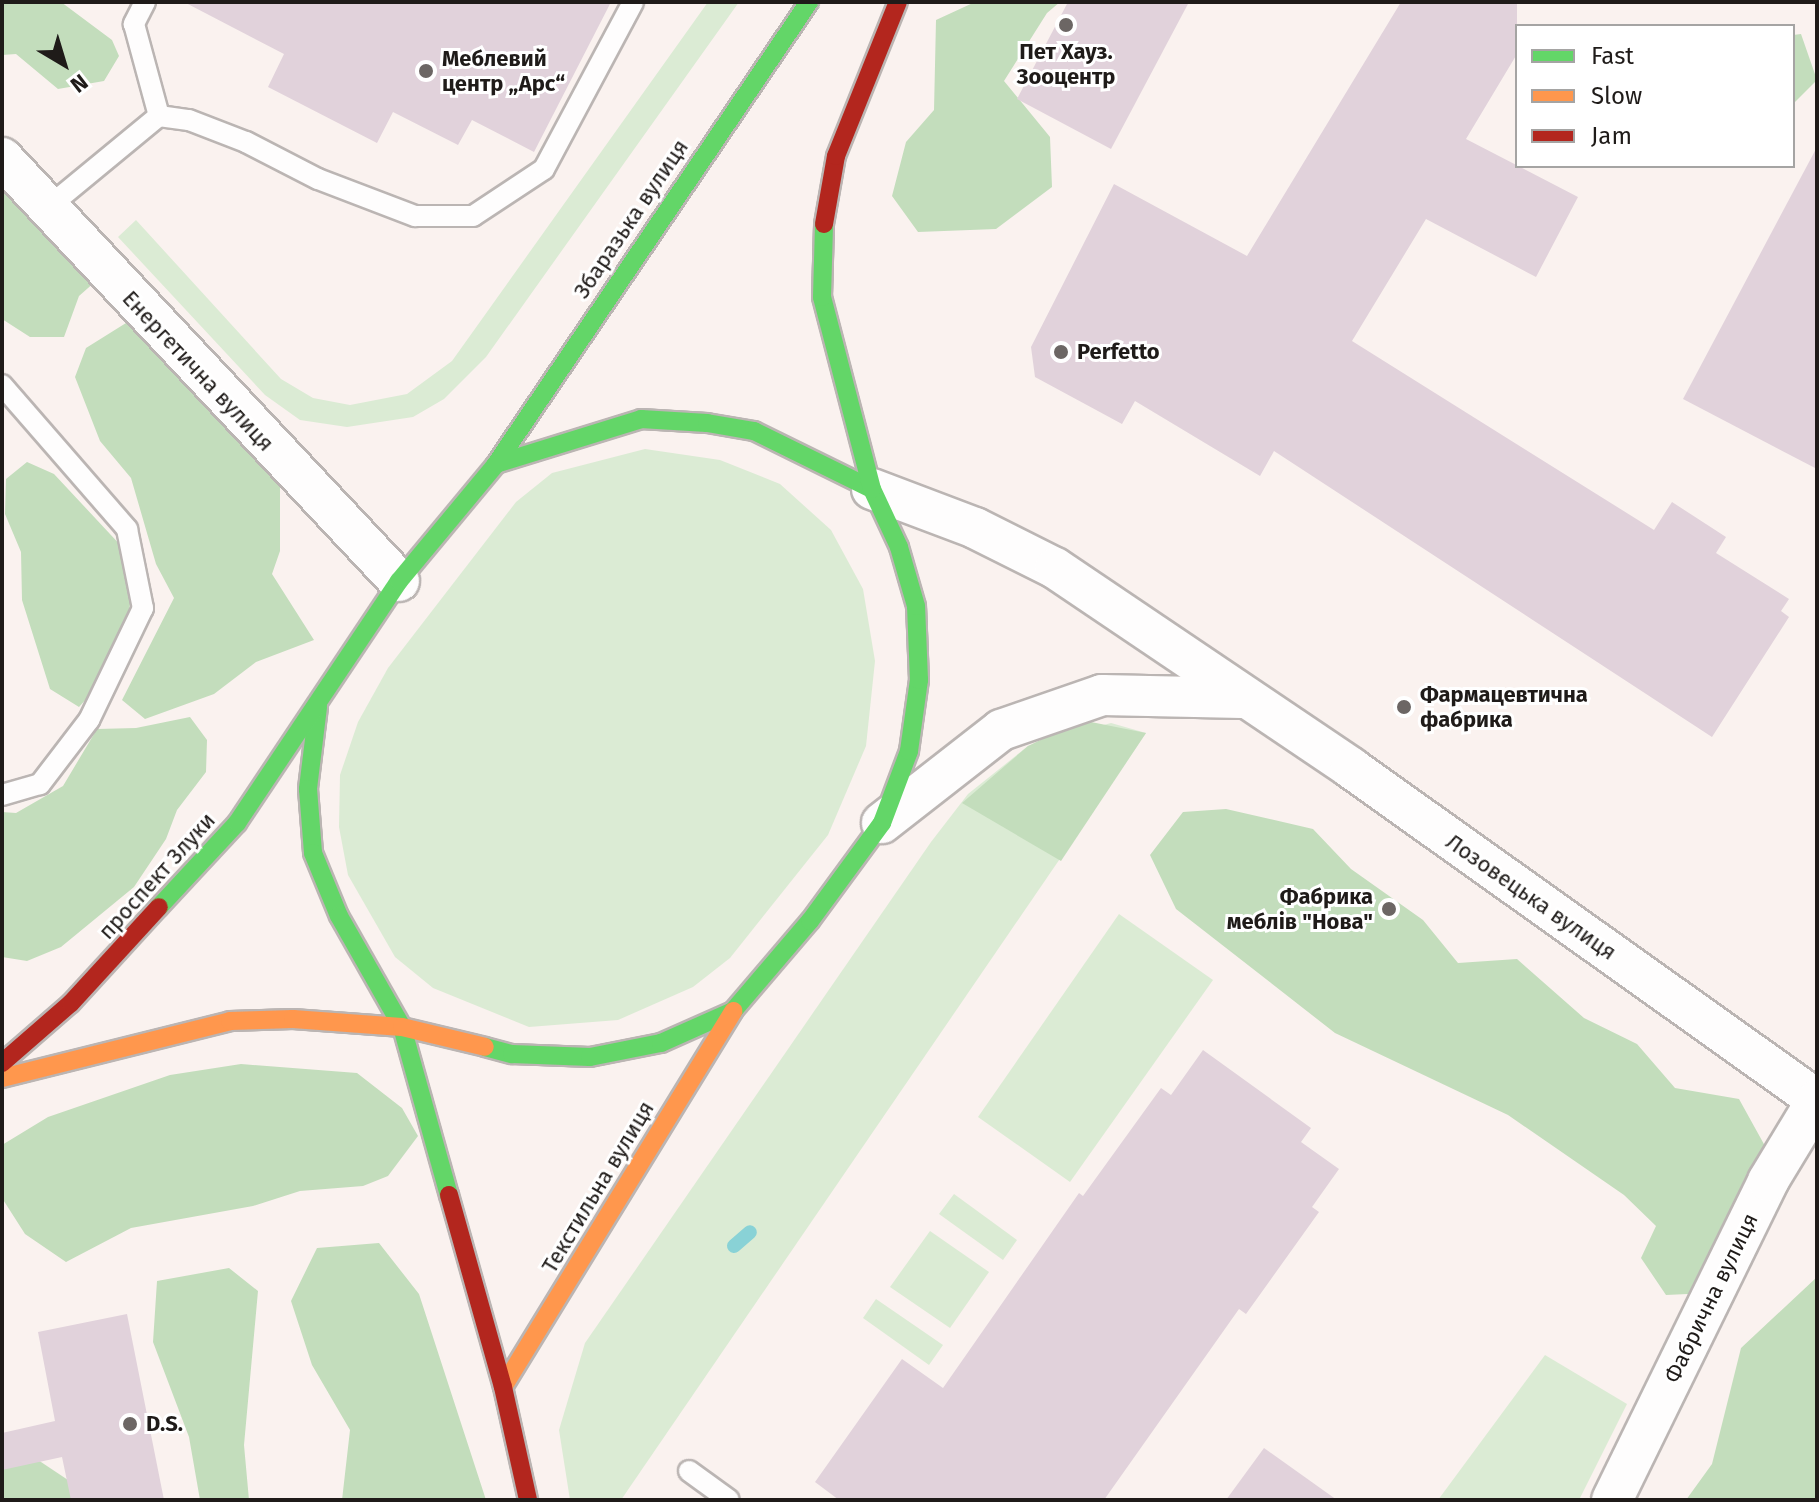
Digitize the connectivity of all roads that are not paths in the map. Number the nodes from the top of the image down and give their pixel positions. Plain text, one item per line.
1 (145, 2) edge
2 (633, 2) edge
3 (809, 2) edge
4 (898, 2) edge
5 (159, 116) junction
6 (2, 158) edge
7 (46, 209) junction
8 (2, 385) edge
9 (496, 464) junction
10 (872, 489) junction
11 (399, 581) junction
12 (320, 697) junction
13 (1242, 698) junction
14 (2, 795) edge
15 (882, 823) junction
16 (733, 1011) junction
17 (402, 1027) junction
18 (2, 1063) edge
19 (2, 1078) edge
20 (1817, 1100) edge
21 (503, 1387) junction
22 (689, 1471) dead end
23 (528, 1500) edge
24 (729, 1500) edge
25 (1612, 1500) edge

1 - 5 lane
2 - 5 lane
3 - 9 main road, Збаразька вулиця
4 - 10 main road
5 - 7 lane
6 - 7 street, Енергетична вулиця
7 - 11 street, Енергетична вулиця
8 - 14 lane
9 - 10 main road
9 - 11 main road, Збаразька вулиця
10 - 13 street, Лозовецька вулиця
10 - 15 main road, Текстильна вулиця
11 - 12 main road, проспект Злуки
12 - 17 main road
12 - 18 main road, проспект Злуки
13 - 15 street
13 - 20 street, Лозовецька вулиця
15 - 16 main road, Текстильна вулиця
16 - 17 main road
16 - 21 main road, Текстильна вулиця
17 - 19 main road
17 - 21 main road
20 - 25 street, Фабрична вулиця
21 - 23 main road
22 - 24 lane

